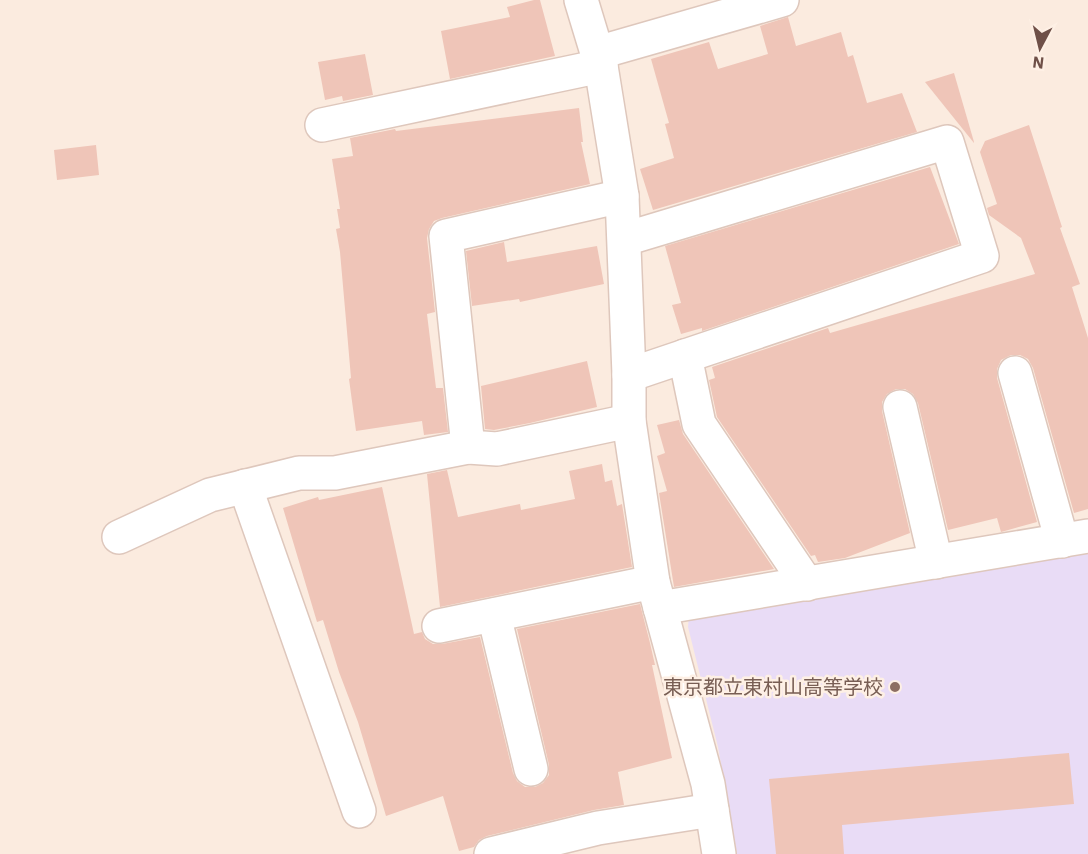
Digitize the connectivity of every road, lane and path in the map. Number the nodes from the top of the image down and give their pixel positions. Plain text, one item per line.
1 (581, 0) edge
2 (782, 0) edge
3 (599, 59) junction
4 (322, 125) dead end
5 (622, 196) junction
6 (625, 239) junction
7 (686, 356) junction
8 (1015, 373) dead end
9 (629, 375) junction
10 (900, 407) dead end
11 (629, 421) junction
12 (468, 447) junction
13 (245, 486) junction
14 (119, 537) dead end
15 (1075, 538) edge
16 (936, 562) junction
17 (807, 584) junction
18 (656, 595) junction
19 (494, 615) junction
20 (439, 626) dead end
21 (531, 769) dead end
22 (712, 810) junction
23 (359, 811) dead end
24 (491, 854) edge
25 (719, 854) edge

1 - 3 street
2 - 3 street
3 - 4 street
3 - 5 street
5 - 6 street
5 - 12 street
6 - 7 street
6 - 9 street
7 - 9 street
7 - 17 street
8 - 15 street
9 - 11 street
10 - 16 street
11 - 12 street
11 - 18 street
12 - 13 street
13 - 14 street
13 - 23 street
15 - 16 street
16 - 17 street
17 - 18 street
18 - 19 street
18 - 22 street
19 - 20 street
19 - 21 street
22 - 24 street
22 - 25 street

